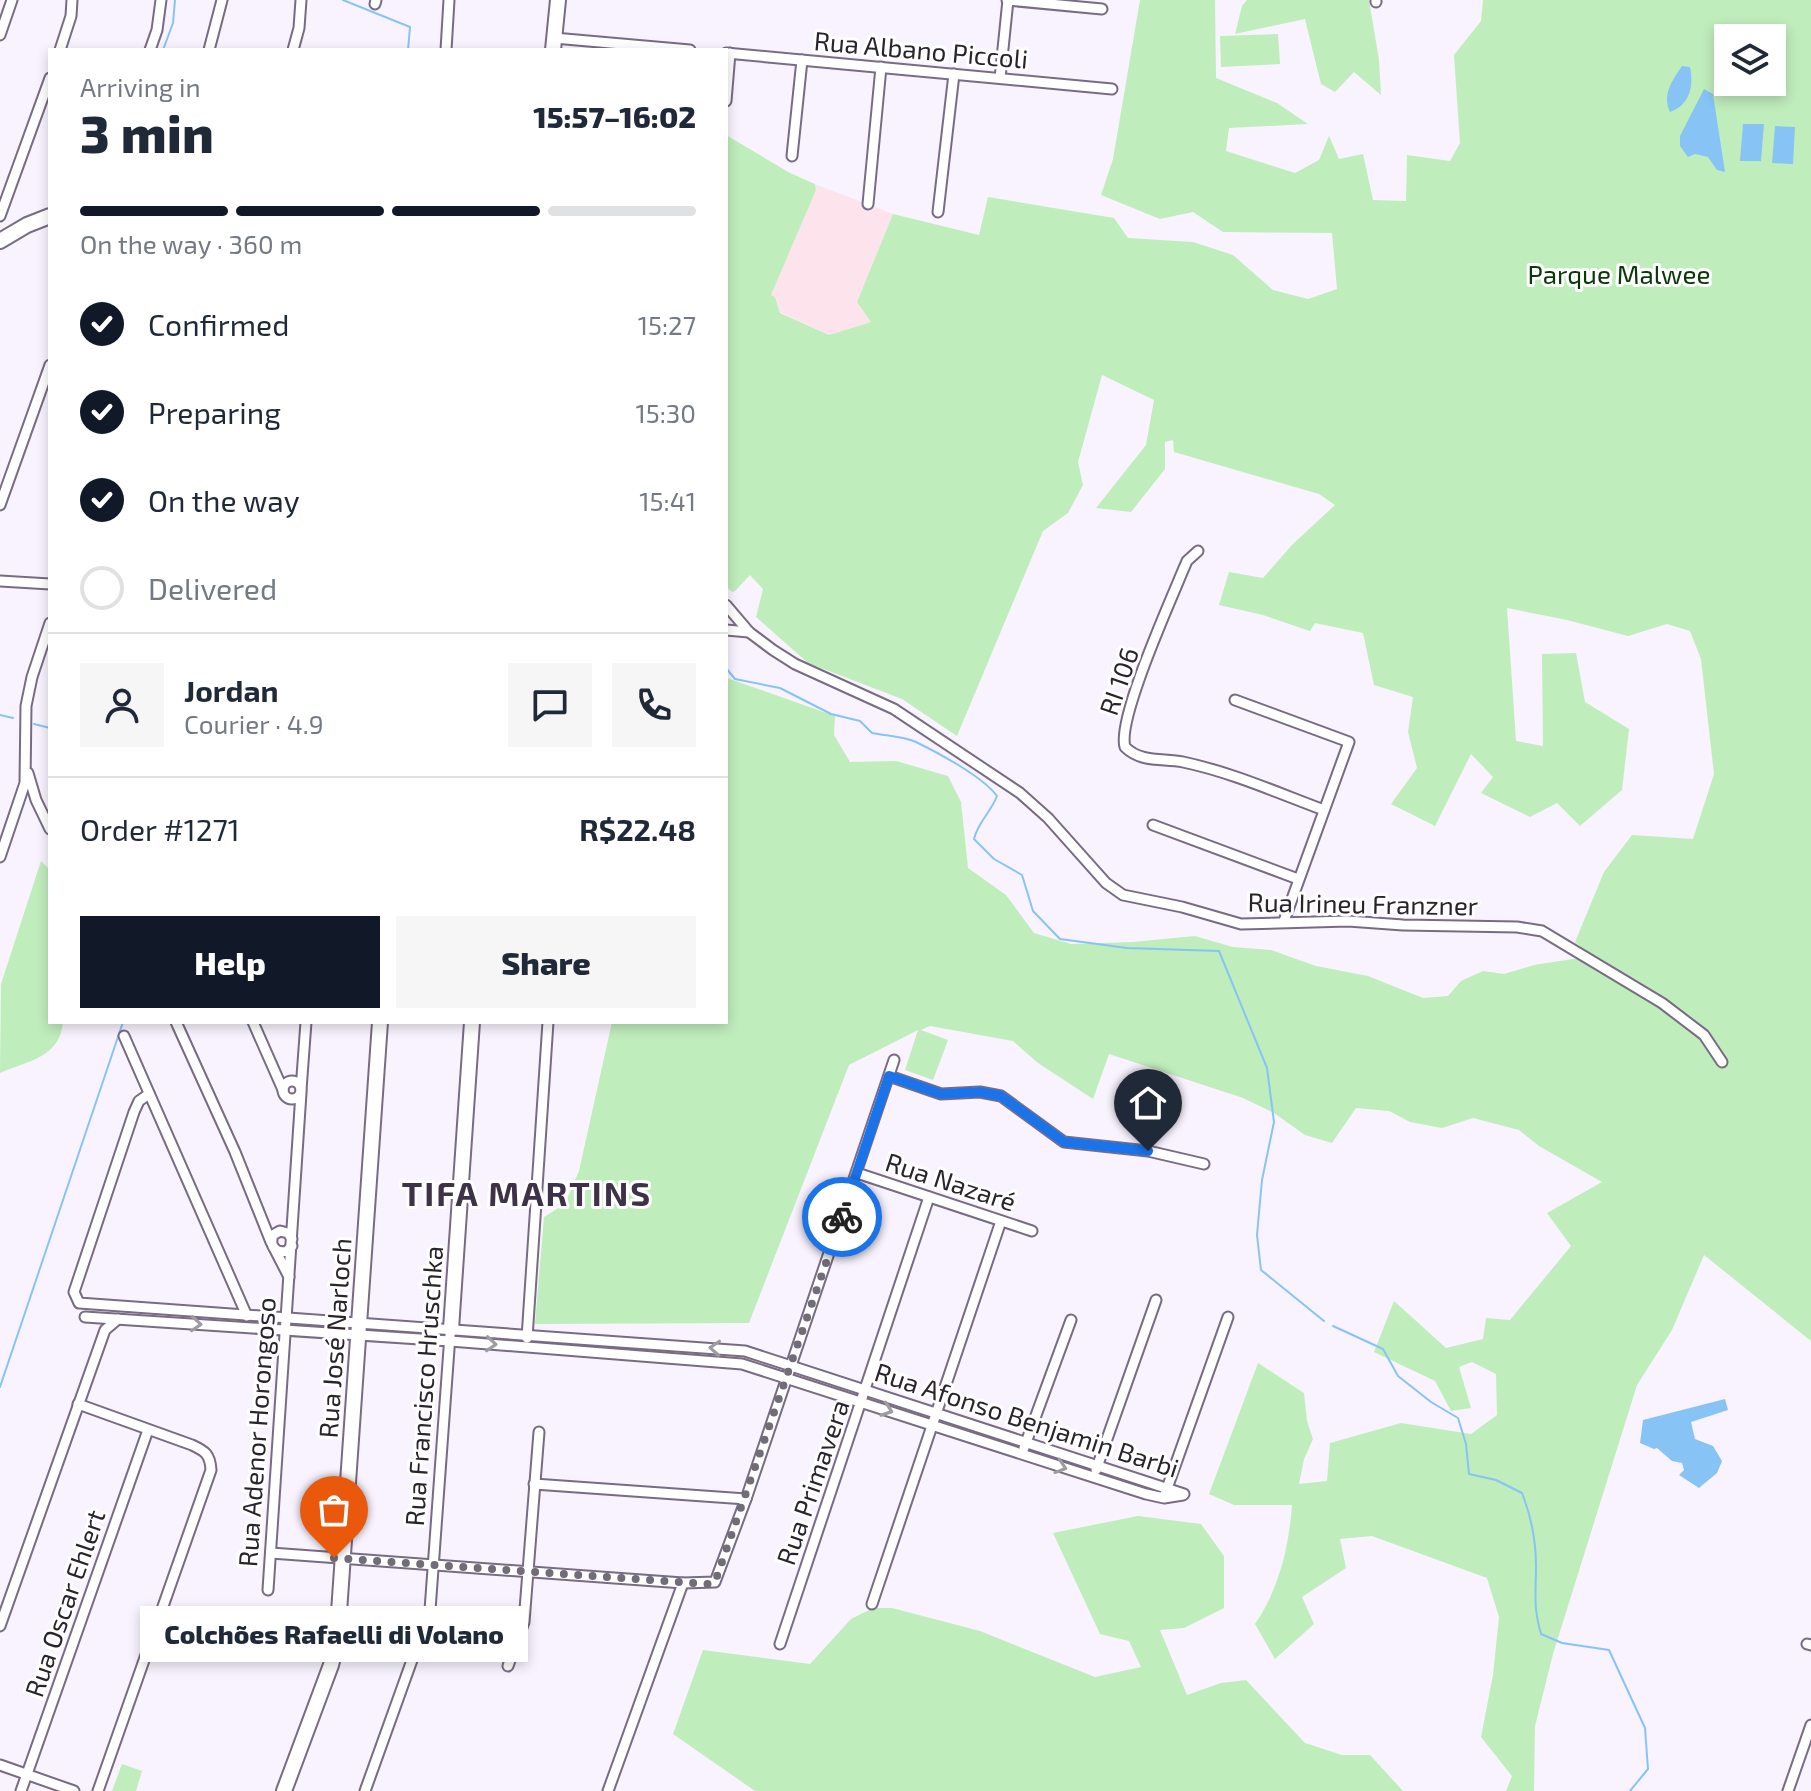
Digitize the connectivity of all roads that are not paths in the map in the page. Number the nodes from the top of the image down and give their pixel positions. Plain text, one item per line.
1 (12, 0) edge
2 (72, 0) edge
3 (161, 0) edge
4 (222, 0) edge
5 (301, 0) edge
6 (449, 0) edge
7 (558, 0) edge
8 (1007, 0) edge
9 (1102, 9) dead end
10 (0, 35) edge
11 (553, 44) edge
12 (61, 48) edge
13 (151, 48) edge
14 (210, 48) edge
15 (294, 48) edge
16 (446, 48) edge
17 (644, 48) edge
18 (728, 53) edge
19 (802, 60) junction
20 (881, 67) junction
21 (954, 74) junction
22 (1000, 78) junction
23 (48, 84) edge
24 (1112, 89) dead end
25 (792, 156) dead end
26 (868, 204) dead end
27 (938, 212) dead end
28 (0, 216) edge
29 (48, 217) edge
30 (0, 241) edge
31 (48, 371) edge
32 (0, 505) edge
33 (1198, 551) dead end
34 (0, 581) edge
35 (48, 584) edge
36 (728, 607) edge
37 (48, 629) edge
38 (728, 630) edge
39 (749, 632) junction
40 (1235, 700) dead end
41 (26, 766) junction
42 (1324, 810) junction
43 (48, 825) edge
44 (1153, 825) dead end
45 (0, 857) edge
46 (1298, 879) junction
47 (1284, 921) junction
48 (177, 1024) edge
49 (254, 1024) edge
50 (306, 1024) edge
51 (380, 1024) edge
52 (472, 1024) edge
53 (548, 1024) edge
54 (124, 1036) dead end
55 (894, 1060) dead end
56 (302, 1061) junction
57 (1722, 1062) dead end
58 (274, 1072) junction
59 (889, 1076) junction
60 (291, 1081) junction
61 (301, 1091) junction
62 (283, 1092) junction
63 (149, 1094) junction
64 (299, 1129) junction
65 (1204, 1164) dead end
66 (857, 1173) junction
67 (929, 1197) junction
68 (295, 1202) junction
69 (1001, 1221) junction
70 (1032, 1231) dead end
71 (275, 1239) junction
72 (292, 1242) junction
73 (289, 1277) junction
74 (1156, 1300) dead end
75 (119, 1307) junction
76 (247, 1316) junction
77 (85, 1317) dead end
78 (1228, 1317) dead end
79 (285, 1318) junction
80 (118, 1319) junction
81 (1071, 1320) dead end
82 (358, 1329) junction
83 (285, 1330) junction
84 (527, 1334) junction
85 (450, 1335) junction
86 (526, 1347) junction
87 (791, 1364) junction
88 (787, 1377) junction
89 (866, 1389) junction
90 (862, 1402) junction
91 (78, 1404) junction
92 (937, 1413) junction
93 (933, 1425) junction
94 (148, 1430) junction
95 (539, 1432) dead end
96 (1025, 1443) junction
97 (1021, 1454) junction
98 (1098, 1466) junction
99 (1094, 1477) junction
100 (534, 1484) junction
101 (1165, 1493) junction
102 (746, 1499) junction
103 (271, 1553) junction
104 (343, 1559) junction
105 (434, 1565) junction
106 (526, 1572) junction
107 (683, 1583) junction
108 (268, 1590) dead end
109 (872, 1604) dead end
110 (0, 1626) edge
111 (780, 1644) dead end
112 (508, 1666) dead end
113 (1811, 1725) edge
114 (0, 1765) edge
115 (27, 1774) junction
116 (21, 1791) edge
117 (74, 1791) edge
118 (98, 1791) edge
119 (284, 1791) edge
120 (365, 1791) edge
121 (608, 1791) edge
122 (1788, 1791) edge

1 - 10 street
2 - 12 street
3 - 13 street
4 - 14 street
5 - 15 street
6 - 16 street
7 - 11 main road
8 - 9 street
8 - 22 street
11 - 17 street
18 - 19 street, Rua Albano Piccoli
19 - 20 street, Rua Albano Piccoli
19 - 25 street
20 - 21 street, Rua Albano Piccoli
20 - 26 street
21 - 22 street, Rua Albano Piccoli
21 - 27 street
22 - 24 street, Rua Albano Piccoli
23 - 28 street
29 - 30 main road
31 - 32 street
33 - 42 street, RI 106
34 - 35 street
36 - 39 street, Rua Irineu Franzner
37 - 41 street
38 - 39 street
39 - 47 street, Rua Irineu Franzner
40 - 42 street
41 - 43 street
41 - 45 street
42 - 46 street
44 - 46 street
46 - 47 street
47 - 57 street, Rua Irineu Franzner
48 - 71 street
49 - 58 street, Rua Adenor Horongoso
50 - 56 street, Rua Adenor Horongoso
51 - 82 main road, Rua José Narloch
52 - 85 main road, Rua Francisco Hruschka
53 - 84 street
54 - 63 street
55 - 59 street
56 - 60 street, Rua Adenor Horongoso
56 - 61 street, Rua Adenor Horongoso
58 - 60 street
58 - 62 street, Rua Adenor Horongoso
59 - 65 street
59 - 66 street
60 - 61 street
60 - 62 street, Rua Adenor Horongoso
61 - 62 street
61 - 64 street, Rua Adenor Horongoso
62 - 64 street, Rua Adenor Horongoso
63 - 75 street, Rua Afonso Benjamin Barbi
63 - 76 street
64 - 68 street, Rua Adenor Horongoso
66 - 67 street, Rua Nazaré
66 - 87 street
67 - 69 street, Rua Nazaré
67 - 89 street, Rua Primavera
68 - 71 street, Rua Adenor Horongoso
68 - 72 street, Rua Adenor Horongoso
69 - 70 street, Rua Nazaré
69 - 92 street
71 - 72 street
71 - 72 street
71 - 73 street, Rua Adenor Horongoso
72 - 73 street, Rua Adenor Horongoso
73 - 79 street, Rua Adenor Horongoso
74 - 98 street
75 - 76 street, Rua Afonso Benjamin Barbi
75 - 80 street
76 - 79 street, Rua Afonso Benjamin Barbi
77 - 80 street, Rua Afonso Benjamin Barbi
78 - 101 street
79 - 82 street, Rua Afonso Benjamin Barbi
79 - 83 street, Rua Adenor Horongoso
80 -> 83 street, Rua Afonso Benjamin Barbi
80 - 91 street
81 - 96 street
82 - 83 street, Rua Afonso Benjamin Barbi
82 - 85 street, Rua Afonso Benjamin Barbi
82 - 104 main road, Rua José Narloch
83 - 103 street, Rua Adenor Horongoso
84 - 85 street, Rua Afonso Benjamin Barbi
84 - 86 street
87 -> 84 street, Rua Afonso Benjamin Barbi
85 -> 86 street, Rua Afonso Benjamin Barbi
85 - 105 street, Rua Francisco Hruschka
86 - 88 street, Rua Afonso Benjamin Barbi
87 - 88 street
87 - 89 street, Rua Afonso Benjamin Barbi
88 - 90 street, Rua Afonso Benjamin Barbi
88 - 102 street
89 - 90 street, Rua Primavera
89 - 92 street, Rua Afonso Benjamin Barbi
90 -> 93 street, Rua Afonso Benjamin Barbi
90 - 111 street, Rua Primavera
91 - 94 street
91 - 110 street
92 - 93 street
92 - 96 street, Rua Afonso Benjamin Barbi
93 - 97 street, Rua Afonso Benjamin Barbi
93 - 109 street
94 - 115 street, Rua Oscar Ehlert
94 - 118 street
95 - 100 street
96 - 97 street
96 - 98 street, Rua Afonso Benjamin Barbi
97 -> 99 street, Rua Afonso Benjamin Barbi
98 - 99 street
98 - 101 street, Rua Afonso Benjamin Barbi
99 - 101 street, Rua Afonso Benjamin Barbi
100 - 102 street
100 - 106 street
102 - 107 street
103 - 104 street
103 - 108 street, Rua Adenor Horongoso
104 - 105 street
104 - 119 main road, Rua José Narloch
105 - 106 street
105 - 120 street, Rua Francisco Hruschka
106 - 107 street
106 - 112 street
107 - 121 street
113 - 122 street
114 - 115 street
115 - 116 street, Rua Oscar Ehlert
115 - 117 street

